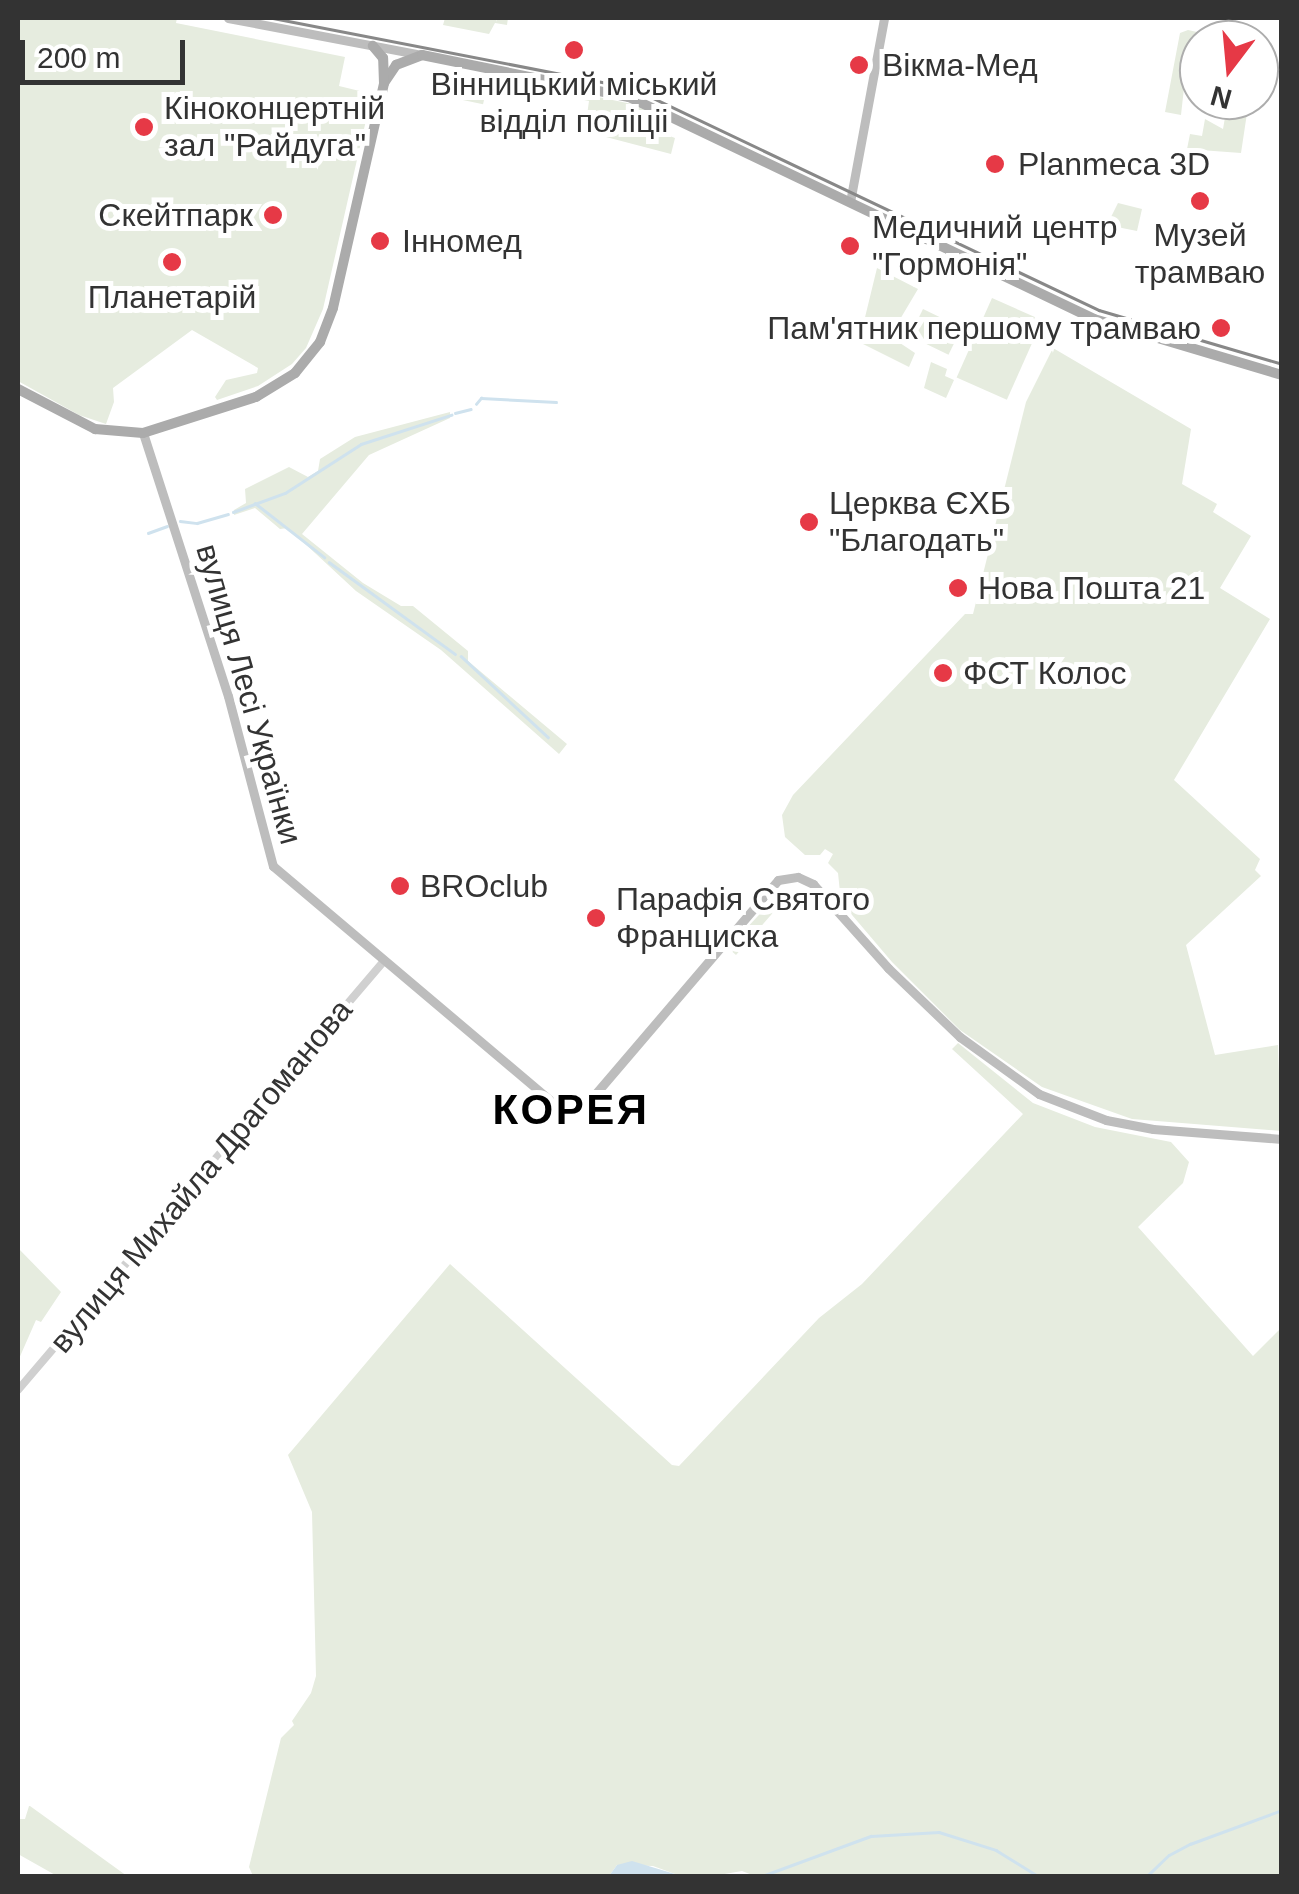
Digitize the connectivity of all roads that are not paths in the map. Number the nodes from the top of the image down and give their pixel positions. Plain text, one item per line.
1 (228, 18) edge
2 (884, 18) edge
3 (372, 46) junction
4 (422, 56) junction
5 (384, 83) junction
6 (850, 202) junction
7 (1282, 375) edge
8 (18, 389) edge
9 (143, 433) junction
10 (384, 961) junction
11 (1282, 1138) edge
12 (18, 1390) edge

1 - 3 main road
2 - 6 main road
3 - 4 main road
3 - 5 main road
4 - 5 main road
4 - 6 main road
5 - 9 main road
6 - 7 main road
8 - 9 main road
9 - 10 main road, вулиця Лесі Українки
10 - 11 main road, вулиця Лесі Українки
10 - 12 street, вулиця Михайла Драгоманова

